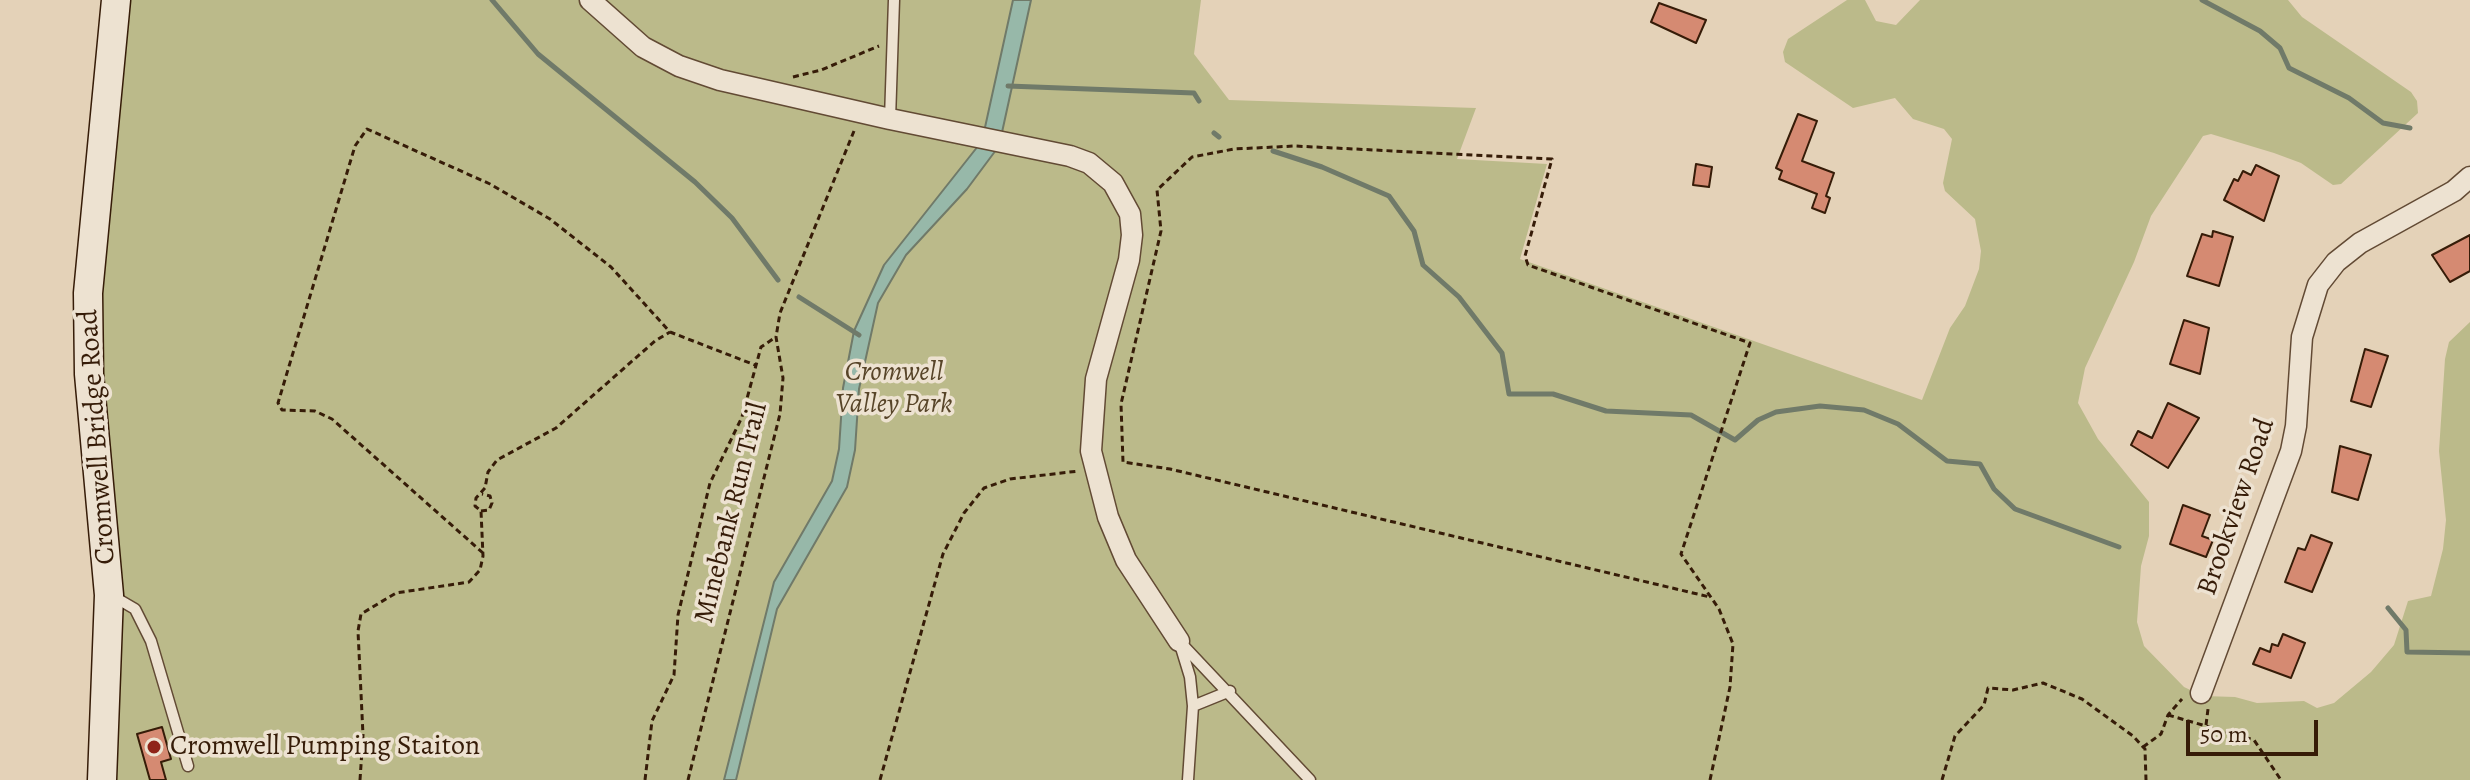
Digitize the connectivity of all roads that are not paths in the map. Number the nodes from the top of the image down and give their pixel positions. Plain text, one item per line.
1 (116, 0) edge
2 (590, 0) edge
3 (894, 0) edge
4 (890, 119) junction
5 (2470, 177) edge
6 (109, 595) junction
7 (1179, 641) junction
8 (1230, 691) junction
9 (2201, 693) dead end
10 (1193, 706) junction
11 (188, 766) dead end
12 (102, 780) edge
13 (1188, 780) edge
14 (1310, 780) edge

1 - 6 main road, Cromwell Bridge Road
2 - 4 street
3 - 4 lane
4 - 7 street
5 - 9 street, Brookview Road
6 - 11 lane
6 - 12 main road, Cromwell Bridge Road
7 - 8 lane
7 - 10 lane
8 - 10 lane
8 - 14 lane
10 - 13 lane

